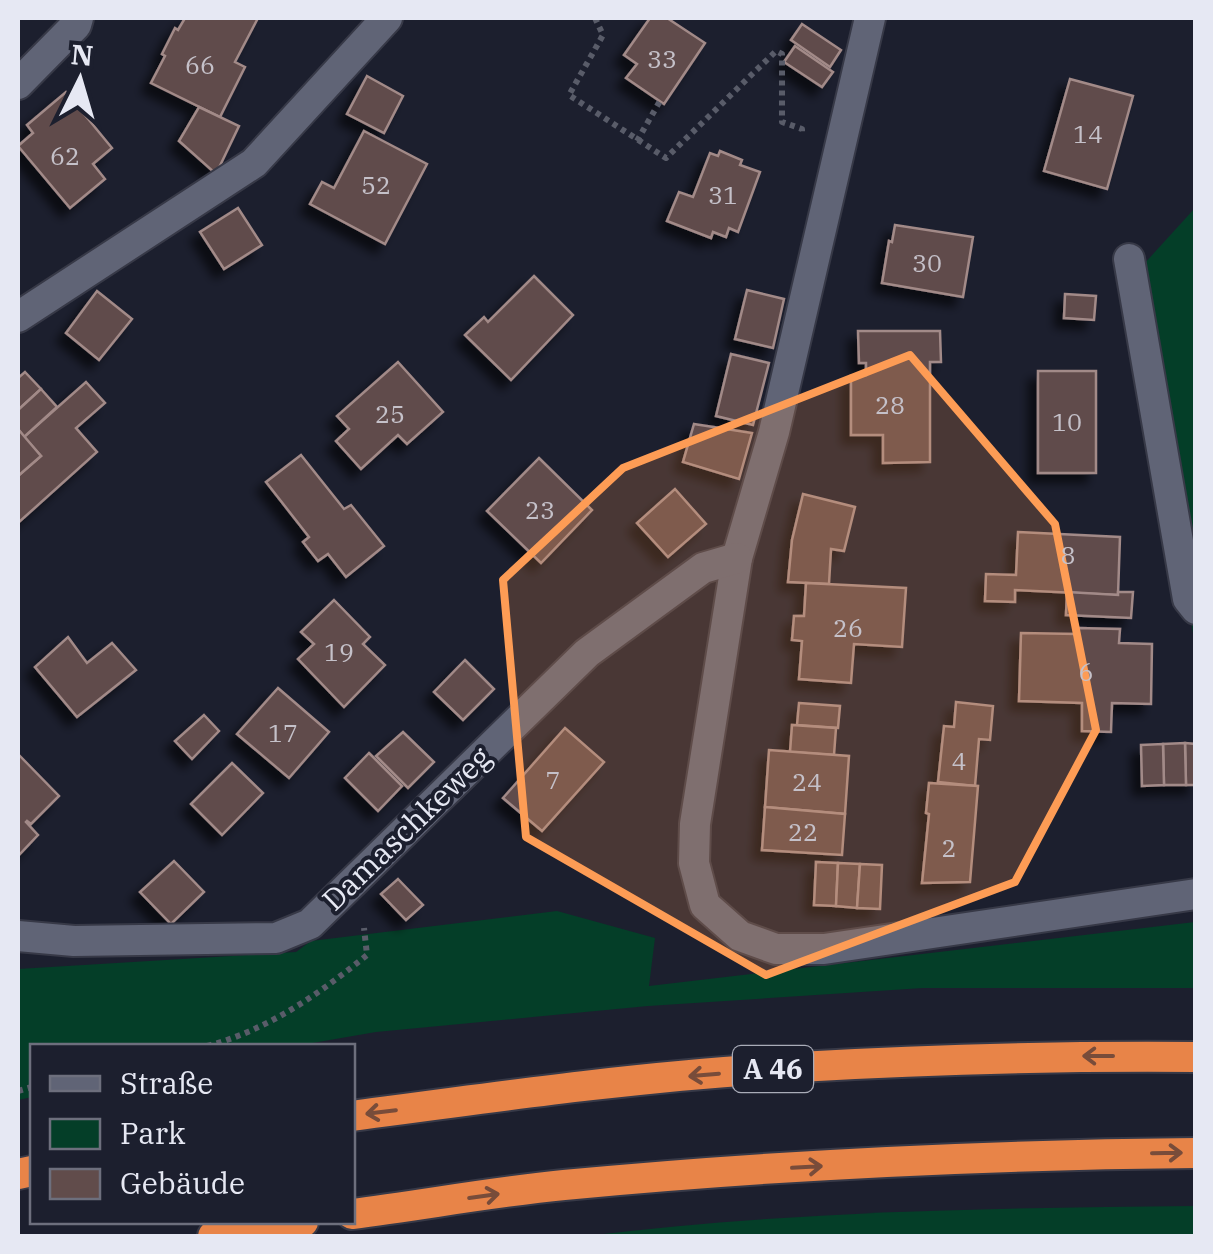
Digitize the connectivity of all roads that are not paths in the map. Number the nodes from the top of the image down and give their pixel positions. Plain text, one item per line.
1 (78, 18) edge
2 (386, 18) edge
3 (870, 18) edge
4 (18, 84) edge
5 (1130, 259) dead end
6 (18, 317) edge
7 (737, 558) junction
8 (1196, 609) edge
9 (1196, 894) edge
10 (18, 936) edge
11 (1196, 1057) edge
12 (355, 1116) edge
13 (1196, 1153) edge
14 (355, 1214) edge
15 (290, 1224) edge
16 (212, 1236) edge

1 - 4 street
2 - 6 street
3 - 7 street
5 - 8 street
7 - 9 street
7 - 10 street, Damaschkeweg
11 -> 12 highway, A 46
14 -> 13 highway
15 - 16 highway

